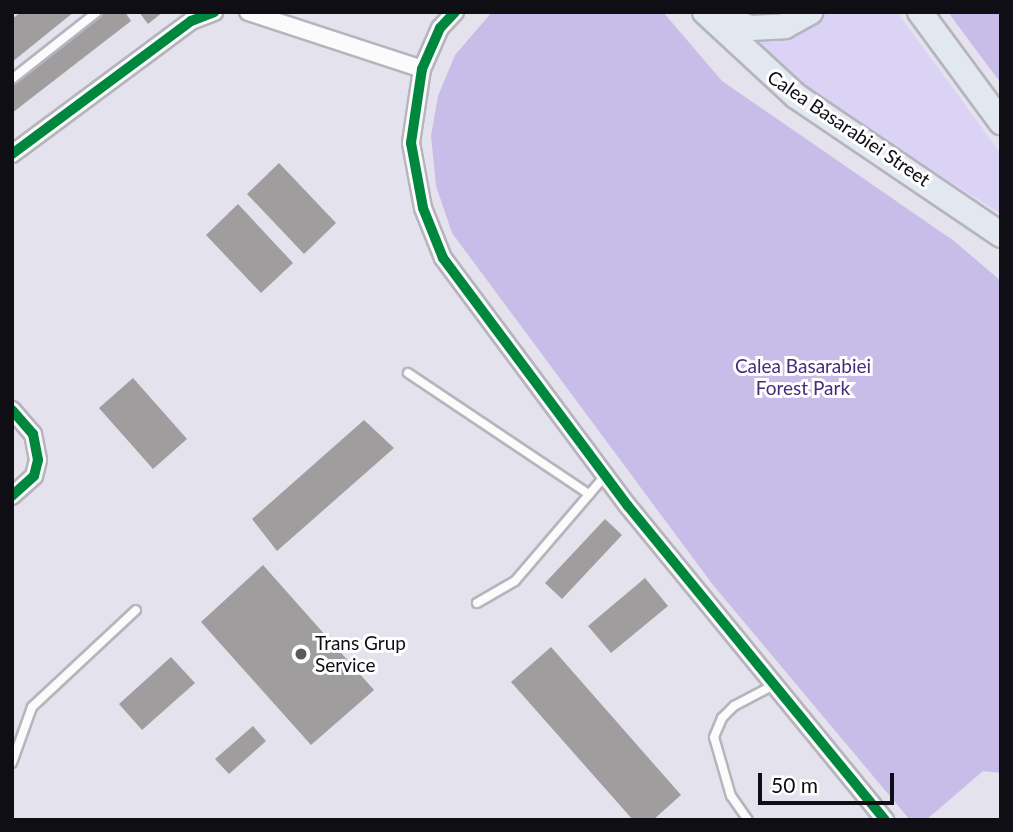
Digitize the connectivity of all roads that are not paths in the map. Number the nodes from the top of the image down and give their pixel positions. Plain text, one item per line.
1 (97, 12) edge
2 (214, 12) edge
3 (248, 12) edge
4 (455, 12) edge
5 (705, 12) edge
6 (711, 12) edge
7 (810, 12) edge
8 (920, 12) edge
9 (422, 69) junction
10 (12, 79) edge
11 (1001, 122) edge
12 (12, 154) edge
13 (1001, 235) edge
14 (408, 373) dead end
15 (12, 410) edge
16 (605, 477) junction
17 (589, 494) junction
18 (12, 496) edge
19 (477, 604) dead end
20 (136, 610) dead end
21 (774, 685) junction
22 (12, 763) edge
23 (748, 820) edge
24 (885, 820) edge

1 - 10 lane
2 - 12 street
3 - 9 street
4 - 9 street
5 - 13 main road, Calea Basarabiei Street
6 - 7 main road
8 - 11 main road
9 - 16 street
14 - 17 lane
15 - 18 street
16 - 17 lane
16 - 21 street
17 - 19 lane
20 - 22 lane
21 - 23 lane
21 - 24 street

